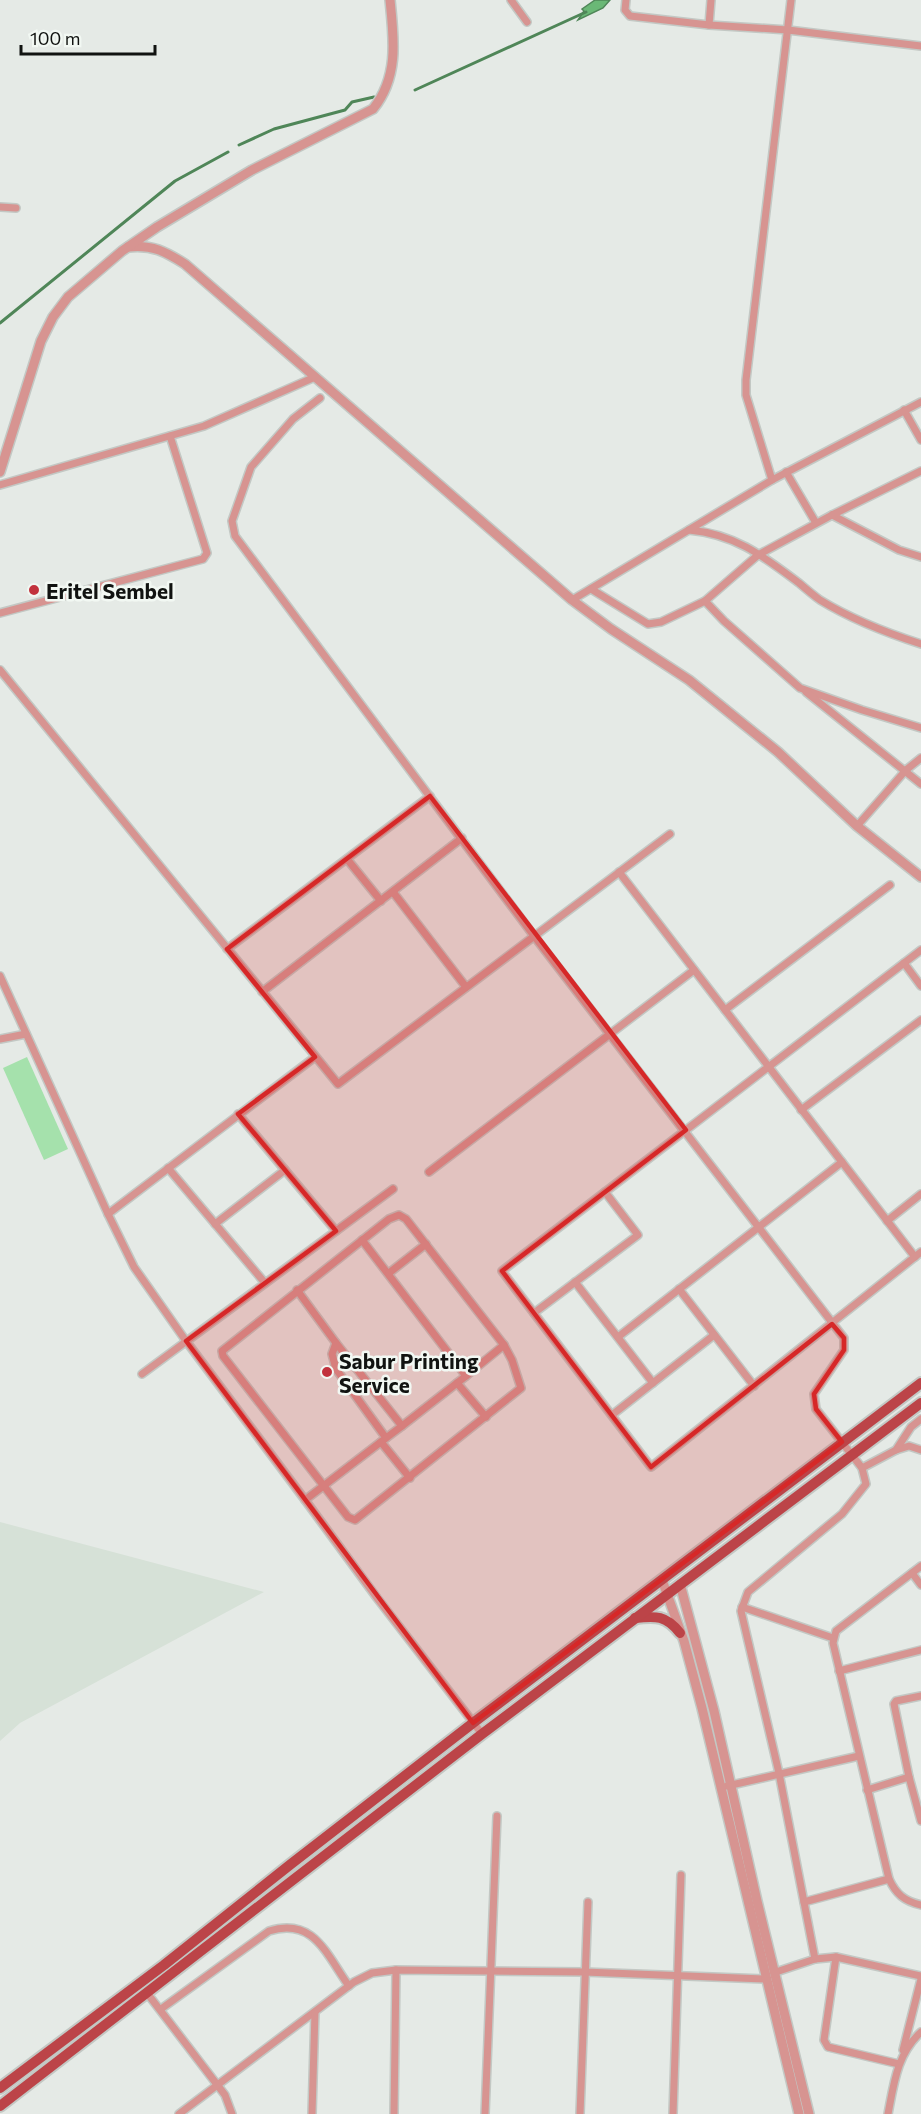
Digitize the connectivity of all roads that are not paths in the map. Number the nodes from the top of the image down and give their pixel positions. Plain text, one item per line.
1 (390, 0) edge
2 (511, 0) edge
3 (626, 0) edge
4 (711, 0) edge
5 (791, 0) edge
6 (527, 22) dead end
7 (709, 24) junction
8 (788, 30) junction
9 (921, 46) edge
10 (0, 207) edge
11 (16, 208) dead end
12 (129, 247) junction
13 (315, 376) junction
14 (320, 398) dead end
15 (921, 402) edge
16 (904, 410) junction
17 (170, 436) junction
18 (921, 440) edge
19 (921, 471) edge
20 (0, 472) edge
21 (786, 472) junction
22 (772, 480) junction
23 (0, 485) edge
24 (832, 515) junction
25 (816, 524) junction
26 (689, 530) junction
27 (759, 555) junction
28 (921, 557) edge
29 (591, 589) junction
30 (572, 600) junction
31 (705, 601) junction
32 (0, 613) edge
33 (921, 644) edge
34 (0, 670) edge
35 (800, 688) junction
36 (921, 728) edge
37 (921, 758) edge
38 (906, 770) junction
39 (921, 784) edge
40 (430, 796) junction
41 (857, 826) junction
42 (670, 834) dead end
43 (462, 838) junction
44 (347, 859) junction
45 (619, 872) junction
46 (921, 877) edge
47 (890, 885) dead end
48 (393, 892) junction
49 (381, 901) junction
50 (534, 936) junction
51 (227, 949) junction
52 (921, 950) edge
53 (904, 963) junction
54 (694, 970) junction
55 (0, 976) edge
56 (921, 986) edge
57 (466, 987) junction
58 (262, 992) junction
59 (725, 1010) junction
60 (921, 1020) edge
61 (611, 1033) junction
62 (26, 1034) junction
63 (0, 1039) edge
64 (315, 1057) junction
65 (768, 1067) junction
66 (801, 1110) junction
67 (238, 1114) junction
68 (686, 1130) junction
69 (842, 1162) junction
70 (168, 1168) junction
71 (285, 1170) junction
72 (429, 1172) dead end
73 (393, 1189) dead end
74 (605, 1192) junction
75 (921, 1194) edge
76 (108, 1214) junction
77 (887, 1221) junction
78 (215, 1224) junction
79 (759, 1227) junction
80 (336, 1231) junction
81 (362, 1240) junction
82 (426, 1244) junction
83 (918, 1255) edge
84 (389, 1273) junction
85 (575, 1282) junction
86 (265, 1283) junction
87 (679, 1289) junction
88 (297, 1290) junction
89 (534, 1313) junction
90 (832, 1324) junction
91 (714, 1335) junction
92 (618, 1337) junction
93 (186, 1341) junction
94 (336, 1343) junction
95 (504, 1345) junction
96 (142, 1374) dead end
97 (466, 1376) junction
98 (458, 1383) junction
99 (653, 1383) junction
100 (921, 1383) edge
101 (754, 1386) junction
102 (921, 1403) edge
103 (612, 1415) junction
104 (486, 1417) junction
105 (920, 1423) edge
106 (402, 1426) junction
107 (384, 1440) junction
108 (842, 1442) junction
109 (896, 1450) junction
110 (921, 1450) edge
111 (852, 1454) junction
112 (862, 1468) junction
113 (410, 1478) junction
114 (323, 1486) junction
115 (305, 1500) junction
116 (921, 1566) edge
117 (912, 1573) junction
118 (662, 1580) junction
119 (680, 1584) junction
120 (921, 1585) edge
121 (667, 1594) junction
122 (742, 1607) junction
123 (634, 1618) junction
124 (680, 1632) junction
125 (833, 1638) junction
126 (921, 1650) edge
127 (839, 1671) junction
128 (921, 1696) edge
129 (473, 1723) junction
130 (482, 1734) junction
131 (859, 1756) junction
132 (779, 1773) junction
133 (909, 1777) junction
134 (727, 1786) junction
135 (867, 1790) junction
136 (497, 1816) dead end
137 (921, 1821) edge
138 (681, 1875) dead end
139 (889, 1879) junction
140 (588, 1902) dead end
141 (804, 1902) junction
142 (921, 1905) edge
143 (836, 1957) junction
144 (815, 1959) junction
145 (396, 1970) junction
146 (490, 1972) junction
147 (584, 1972) junction
148 (776, 1972) junction
149 (679, 1975) junction
150 (921, 1978) edge
151 (766, 1979) junction
152 (349, 1986) junction
153 (147, 1993) junction
154 (160, 2010) junction
155 (315, 2012) junction
156 (921, 2032) edge
157 (900, 2062) junction
158 (218, 2085) junction
159 (0, 2088) edge
160 (0, 2106) edge
161 (179, 2114) edge
162 (232, 2114) edge
163 (312, 2114) edge
164 (394, 2114) edge
165 (484, 2114) edge
166 (580, 2114) edge
167 (673, 2114) edge
168 (799, 2114) edge
169 (809, 2114) edge
170 (888, 2114) edge

1 - 12 street
2 - 6 street
3 - 7 street
4 - 7 street
5 - 8 street
7 - 8 street
8 - 9 street
8 - 22 street
10 - 11 street
12 - 13 street
12 - 20 street
13 - 17 street
13 - 30 street
14 - 40 street
15 - 16 street
16 - 18 street
16 - 21 street
17 - 23 street
17 - 32 street
19 - 24 street
21 - 22 street
21 - 25 street
22 - 26 street
24 - 25 street
24 - 28 street
25 - 27 street
26 - 27 street
26 - 29 street
27 - 31 street
27 - 33 street
29 - 30 street
29 - 31 street
30 - 41 street
31 - 35 street
34 - 51 street
35 - 36 street
35 - 38 street
37 - 38 street
38 - 39 street
38 - 41 street
40 - 43 street
40 - 44 street
41 - 46 street
42 - 45 street
43 - 48 street
43 - 50 street
44 - 49 street
44 - 51 street
45 - 50 street
45 - 54 street
47 - 59 street
48 - 49 street
48 - 57 street
49 - 58 street
50 - 57 street
50 - 61 street
51 - 58 street
52 - 53 street
53 - 56 street
53 - 65 street
54 - 59 street
54 - 61 street
55 - 62 street
57 - 64 street
58 - 64 street
59 - 65 street
60 - 66 street
61 - 68 street
61 - 72 street
62 - 63 street
62 - 76 street
64 - 67 street
65 - 66 street
65 - 68 street
66 - 69 street
67 - 70 street
67 - 71 street
68 - 74 street
68 - 79 street
69 - 77 street
69 - 79 street
70 - 76 street
70 - 78 street
71 - 78 street
71 - 80 street
73 - 80 street
74 - 85 street
74 - 89 street
75 - 77 street
76 - 93 street
77 - 83 street
78 - 86 street
79 - 87 street
79 - 90 street
80 - 86 street
81 - 82 street
81 - 84 street
81 - 88 street
82 - 84 street
82 - 95 street
83 - 90 street
84 - 97 street
85 - 89 street
85 - 92 street
86 - 93 street
87 - 91 street
87 - 92 street
88 - 94 street
88 - 114 street
89 - 103 street
90 - 101 street
90 - 108 street
91 - 99 street
91 - 101 street
92 - 99 street
93 - 96 street
93 - 115 street
94 - 106 street
94 - 107 street
95 - 97 street
95 - 104 street
97 - 98 street
98 - 104 street
98 - 106 street
99 - 103 street
100 - 108 main road
101 - 103 street
102 - 111 main road
104 - 113 street
105 - 109 street
106 - 107 street
107 - 113 street
107 - 114 street
108 - 111 street
108 - 118 main road
109 - 110 street
109 - 112 street
111 - 112 street
111 - 119 main road
112 - 122 street
113 - 114 street
114 - 115 street
115 - 129 street
116 - 117 street
117 - 120 street
117 - 125 street
118 - 121 street
118 - 129 main road
119 - 121 main road
119 - 134 street
121 - 123 main road
121 - 124 street
122 - 125 street
122 - 132 street
123 - 124 main road
123 - 130 main road
124 - 134 street
125 - 127 street
126 - 127 street
127 - 131 street
128 - 133 street
129 - 130 street
129 - 159 main road
130 - 153 main road
131 - 132 street
131 - 135 street
132 - 134 street
132 - 141 street
133 - 135 street
133 - 137 street
134 - 148 street
134 - 151 street
135 - 139 street
136 - 146 street
138 - 149 street
139 - 141 street
139 - 142 street
140 - 147 street
141 - 144 street
143 - 144 street
143 - 150 street
143 - 157 street
144 - 148 street
145 - 146 street
145 - 152 street
145 - 164 street
146 - 147 street
146 - 165 street
147 - 149 street
147 - 166 street
148 - 169 street
149 - 151 street
149 - 167 street
150 - 157 street
151 - 168 street
152 - 154 street
152 - 155 street
153 - 154 street
153 - 160 main road
154 - 158 street
155 - 158 street
155 - 163 street
156 - 157 street
157 - 170 street
158 - 161 street
158 - 162 street

